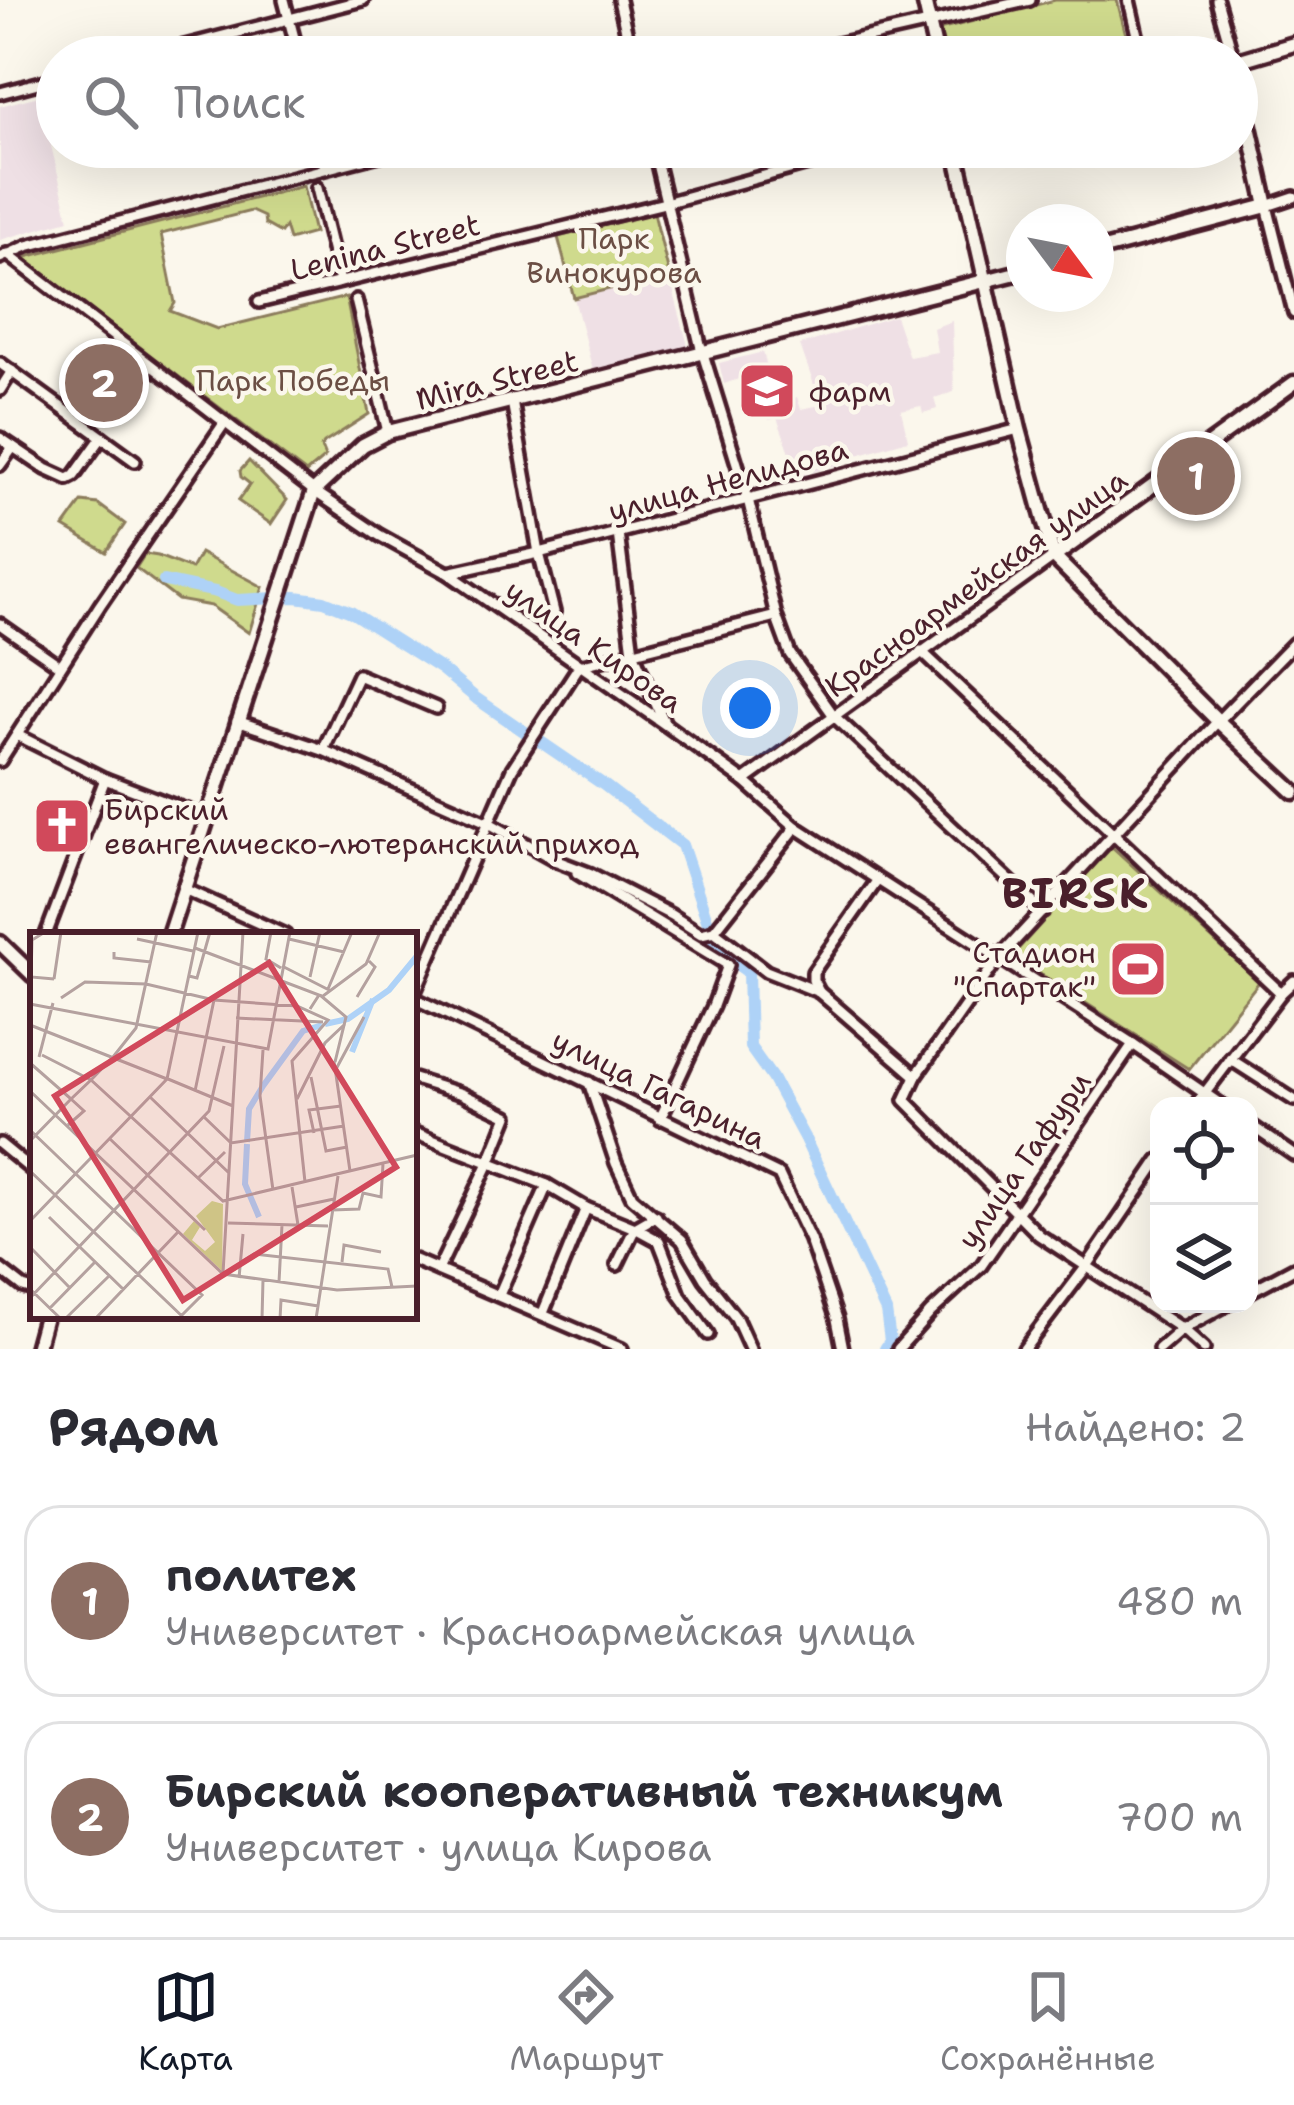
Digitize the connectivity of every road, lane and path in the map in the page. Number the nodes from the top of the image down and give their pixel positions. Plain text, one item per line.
1 (284, 0) edge
2 (363, 0) edge
3 (619, 0) edge
4 (925, 0) edge
5 (1030, 0) edge
6 (1130, 0) edge
7 (1217, 0) edge
8 (290, 20) junction
9 (930, 21) junction
10 (226, 36) edge
11 (294, 36) edge
12 (627, 36) edge
13 (868, 36) edge
14 (933, 36) edge
15 (1138, 36) edge
16 (1228, 36) edge
17 (1294, 44) edge
18 (1258, 53) edge
19 (36, 84) edge
20 (0, 93) edge
21 (1258, 166) edge
22 (325, 168) edge
23 (658, 168) edge
24 (793, 168) edge
25 (960, 168) edge
26 (317, 188) dead end
27 (1294, 197) edge
28 (665, 203) junction
29 (1267, 206) junction
30 (1114, 246) edge
31 (3, 256) edge
32 (1006, 276) edge
33 (986, 282) junction
34 (340, 283) junction
35 (356, 300) dead end
36 (260, 302) dead end
37 (1294, 313) edge
38 (704, 353) junction
39 (0, 363) edge
40 (12, 371) junction
41 (1294, 383) edge
42 (0, 390) edge
43 (512, 401) junction
44 (225, 422) junction
45 (1019, 429) junction
46 (388, 432) junction
47 (0, 437) edge
48 (102, 437) junction
49 (13, 447) junction
50 (135, 460) dead end
51 (0, 466) edge
52 (314, 491) junction
53 (748, 500) junction
54 (618, 533) junction
55 (539, 553) junction
56 (1054, 557) junction
57 (448, 573) junction
58 (554, 612) dead end
59 (776, 616) junction
60 (0, 624) edge
61 (1294, 643) edge
62 (921, 651) junction
63 (634, 652) junction
64 (60, 666) junction
65 (579, 666) junction
66 (436, 708) dead end
67 (834, 716) junction
68 (237, 721) junction
69 (1218, 721) junction
70 (666, 725) junction
71 (17, 735) junction
72 (323, 750) junction
73 (0, 760) edge
74 (105, 779) junction
75 (744, 781) junction
76 (1294, 792) edge
77 (207, 818) junction
78 (489, 823) junction
79 (796, 827) junction
80 (1112, 834) junction
81 (556, 861) junction
82 (878, 881) junction
83 (184, 889) junction
84 (1043, 912) junction
85 (714, 931) junction
86 (47, 932) edge
87 (170, 932) edge
88 (278, 932) edge
89 (0, 943) edge
90 (998, 959) junction
91 (30, 970) edge
92 (1294, 981) edge
93 (417, 989) edge
94 (819, 992) junction
95 (1281, 993) junction
96 (417, 997) edge
97 (1133, 1044) junction
98 (1230, 1059) junction
99 (916, 1076) junction
100 (417, 1080) edge
101 (589, 1082) junction
102 (1204, 1093) junction
103 (1201, 1097) edge
104 (1210, 1097) edge
105 (1294, 1100) edge
106 (660, 1118) junction
107 (1258, 1130) edge
108 (417, 1134) edge
109 (0, 1144) edge
110 (1294, 1155) edge
111 (490, 1163) junction
112 (30, 1169) edge
113 (1150, 1173) edge
114 (547, 1185) junction
115 (586, 1208) junction
116 (1019, 1214) junction
117 (656, 1216) junction
118 (635, 1228) junction
119 (417, 1261) edge
120 (617, 1265) dead end
121 (1087, 1266) junction
122 (1294, 1268) edge
123 (0, 1269) edge
124 (438, 1270) junction
125 (1258, 1287) edge
126 (30, 1289) edge
127 (499, 1295) junction
128 (543, 1313) junction
129 (1211, 1313) edge
130 (44, 1319) edge
131 (1182, 1329) junction
132 (708, 1334) dead end
133 (614, 1347) edge
134 (36, 1349) edge
135 (750, 1349) edge
136 (843, 1349) edge
137 (898, 1349) edge
138 (1024, 1349) edge
139 (1160, 1349) edge
140 (1204, 1349) edge

1 - 8 street
2 - 8 street
3 - 12 street
4 - 9 main road
5 - 9 street
6 - 15 street
7 - 16 street
8 - 10 street
8 - 11 street
9 - 13 street
9 - 14 main road
17 - 18 main road
19 - 20 street
21 - 29 main road
22 - 31 street
23 - 28 street
24 - 28 street, Lenina Street
25 - 33 main road
26 - 34 street
27 - 29 street
28 - 34 street, Lenina Street
28 - 38 street
29 - 30 main road
29 - 37 street
31 - 44 street, улица Кирова
32 - 33 main road, Mira Street
33 - 38 main road, Mira Street
33 - 45 main road
34 - 36 street, Lenina Street
35 - 46 street
38 - 43 main road, Mira Street
38 - 53 street
39 - 40 street
40 - 42 street
40 - 48 street
41 - 56 main road, Красноармейская улица
43 - 46 main road, Mira Street
43 - 55 street
44 - 52 street, улица Кирова
44 - 64 street
45 - 53 street, улица Нелидова
45 - 56 main road
46 - 52 main road, Mira Street
47 - 49 street
48 - 49 street
48 - 50 street
49 - 51 street
52 - 57 street, улица Кирова
52 - 68 main road, Mira Street
53 - 54 street, улица Нелидова
53 - 59 street
54 - 55 street, улица Нелидова
54 - 63 street
55 - 57 street, улица Нелидова
55 - 58 street
56 - 62 street, Красноармейская улица
56 - 69 main road
57 - 65 street, улица Кирова
59 - 63 street
59 - 67 street
60 - 64 street
61 - 69 street
62 - 67 street, Красноармейская улица
62 - 80 street
63 - 65 street
63 - 70 street
64 - 71 street
65 - 70 street, улица Кирова
65 - 78 street
66 - 72 street
67 - 75 street, Красноармейская улица
67 - 84 street
68 - 72 street
68 - 77 main road, Mira Street
69 - 76 main road
69 - 80 street
70 - 75 street, улица Кирова
71 - 73 street
71 - 74 street
72 - 78 street
74 - 77 street
74 - 86 street
75 - 79 street, улица Кирова
77 - 83 main road, Mira Street
78 - 81 street
78 - 93 street
79 - 82 street, улица Кирова
79 - 85 street
80 - 84 street
80 - 95 street
81 - 85 street
81 - 106 street
82 - 90 street, улица Кирова
82 - 94 street
83 - 87 main road, Mira Street
83 - 88 street
84 - 90 street
85 - 94 street
89 - 91 main road
90 - 97 street, улица Кирова
90 - 99 street
92 - 95 street
94 - 99 street
95 - 98 street
96 - 101 street, улица Гагарина
97 - 102 street, улица Кирова
97 - 116 street, улица Гафури
98 - 102 street
98 - 105 street
99 - 116 street
100 - 111 street
101 - 106 street, улица Гагарина
101 - 117 street
102 - 103 street
102 - 104 street, улица Кирова
106 - 136 street, улица Гагарина
107 - 110 street
108 - 111 street
109 - 112 street
111 - 114 street
111 - 124 street
113 - 121 street
114 - 115 street
114 - 127 street
115 - 118 street
115 - 128 street
116 - 121 street
116 - 137 street, улица Гафури
117 - 118 street
117 - 135 street
118 - 120 street
118 - 132 street
119 - 124 street
121 - 131 street
121 - 138 street
122 - 125 street
123 - 126 street
124 - 127 street
127 - 128 street
128 - 133 street
129 - 131 street
130 - 134 main road
131 - 139 street
131 - 140 street

